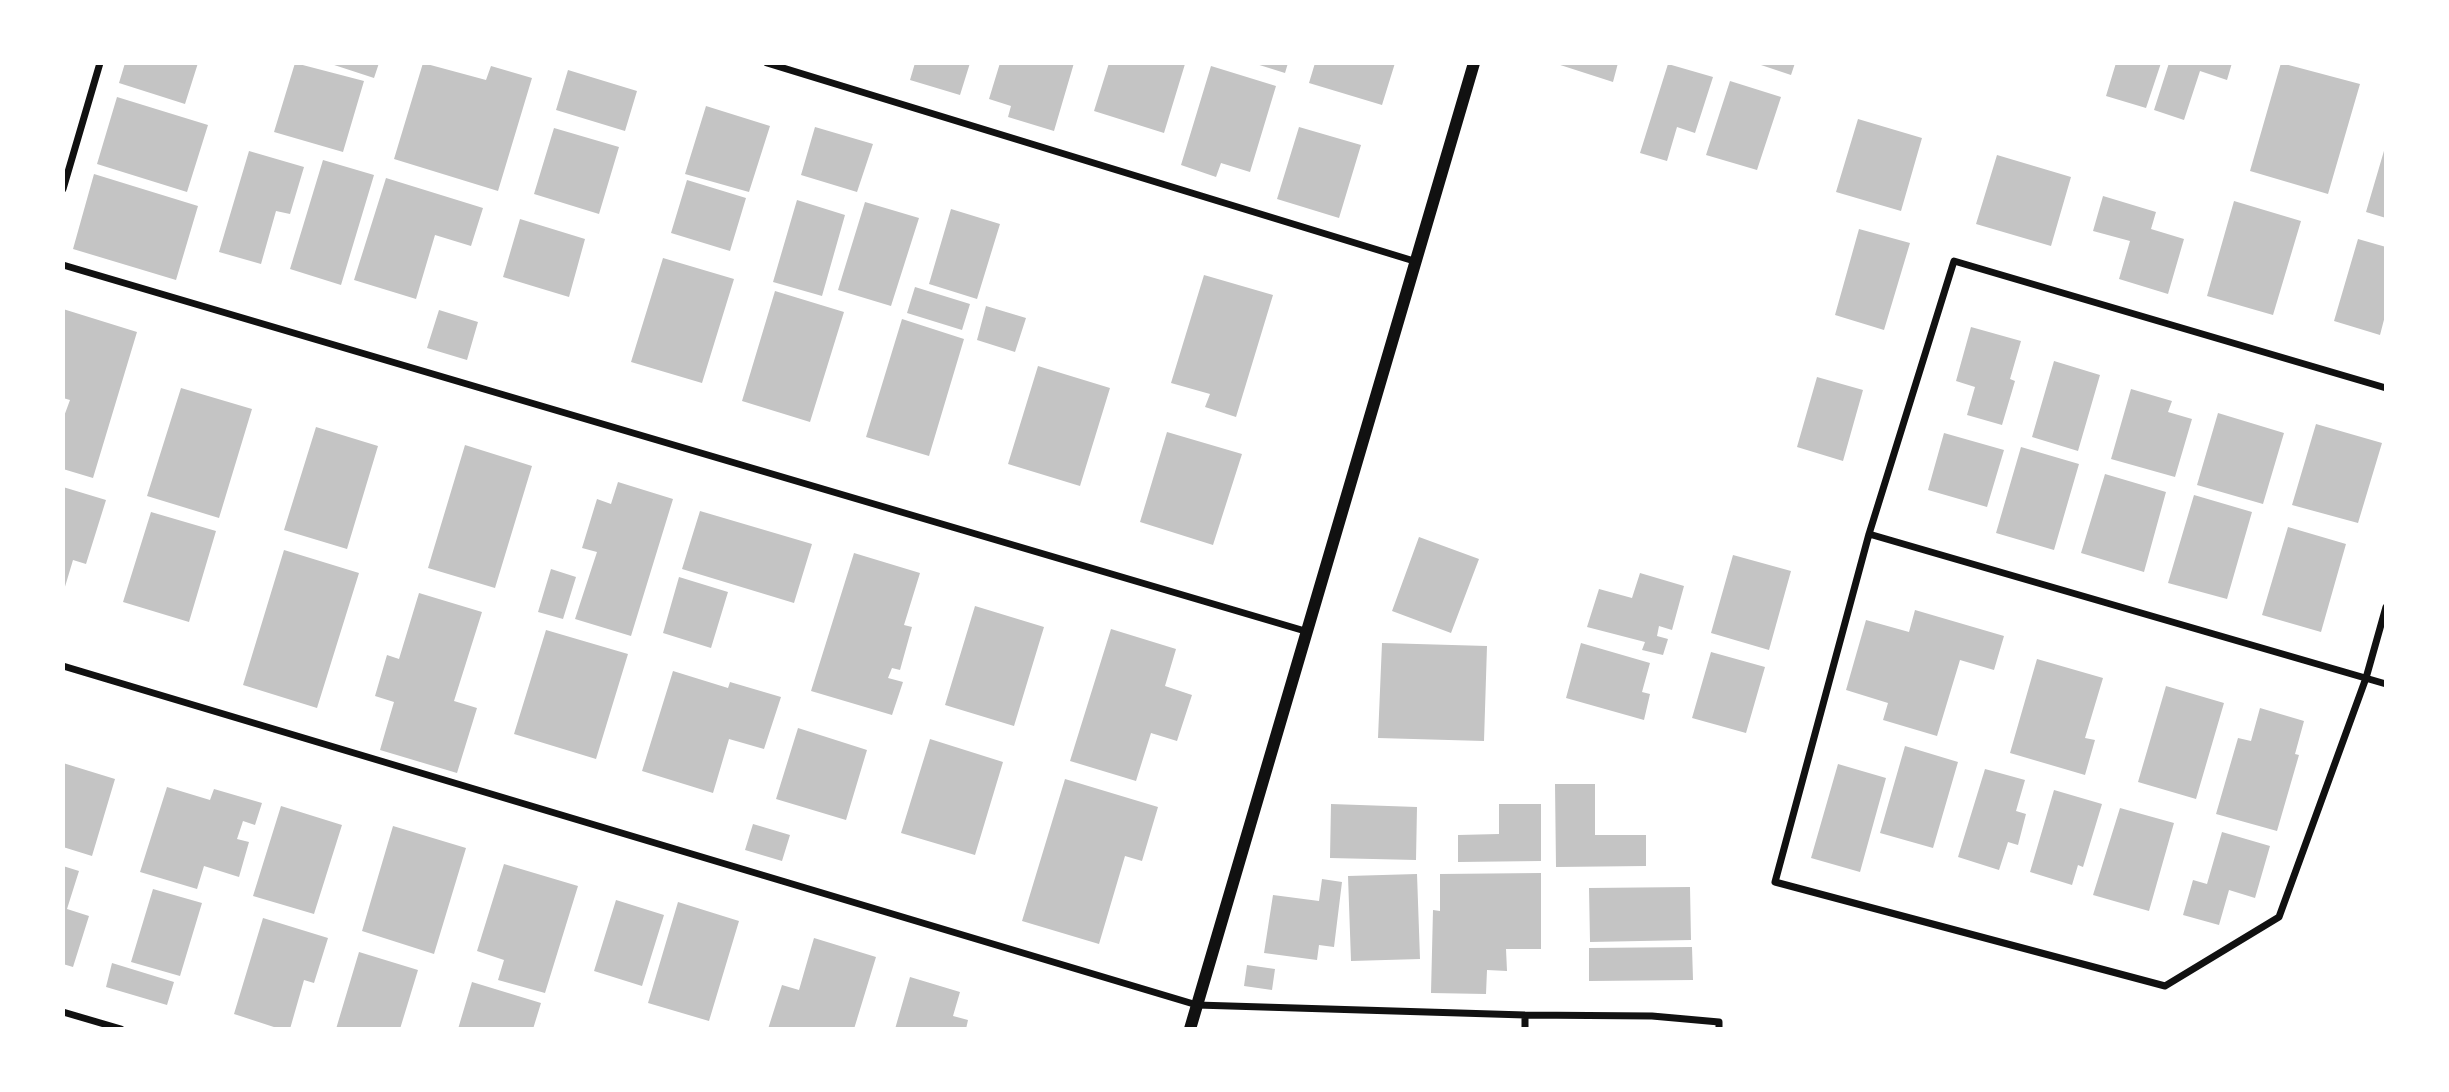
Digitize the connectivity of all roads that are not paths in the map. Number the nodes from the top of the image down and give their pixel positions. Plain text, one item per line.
1 (100, 63) edge
2 (767, 63) edge
3 (1474, 63) edge
4 (63, 190) edge
5 (1414, 261) junction
6 (63, 265) edge
7 (2386, 388) edge
8 (1869, 534) junction
9 (2386, 607) edge
10 (1306, 631) junction
11 (63, 666) edge
12 (2366, 678) junction
13 (2386, 684) edge
14 (1197, 1005) junction
15 (63, 1012) edge
16 (1525, 1015) junction
17 (121, 1029) edge
18 (1190, 1029) edge
19 (1525, 1029) edge
20 (1719, 1029) edge

1 - 4 street
2 - 5 street
3 - 5 street
5 - 10 street
6 - 10 street
7 - 8 street
8 - 12 street
8 - 12 street
9 - 12 street
10 - 14 street
11 - 14 street
12 - 13 street
14 - 16 street
14 - 18 street
15 - 17 street
16 - 19 street
16 - 20 street

